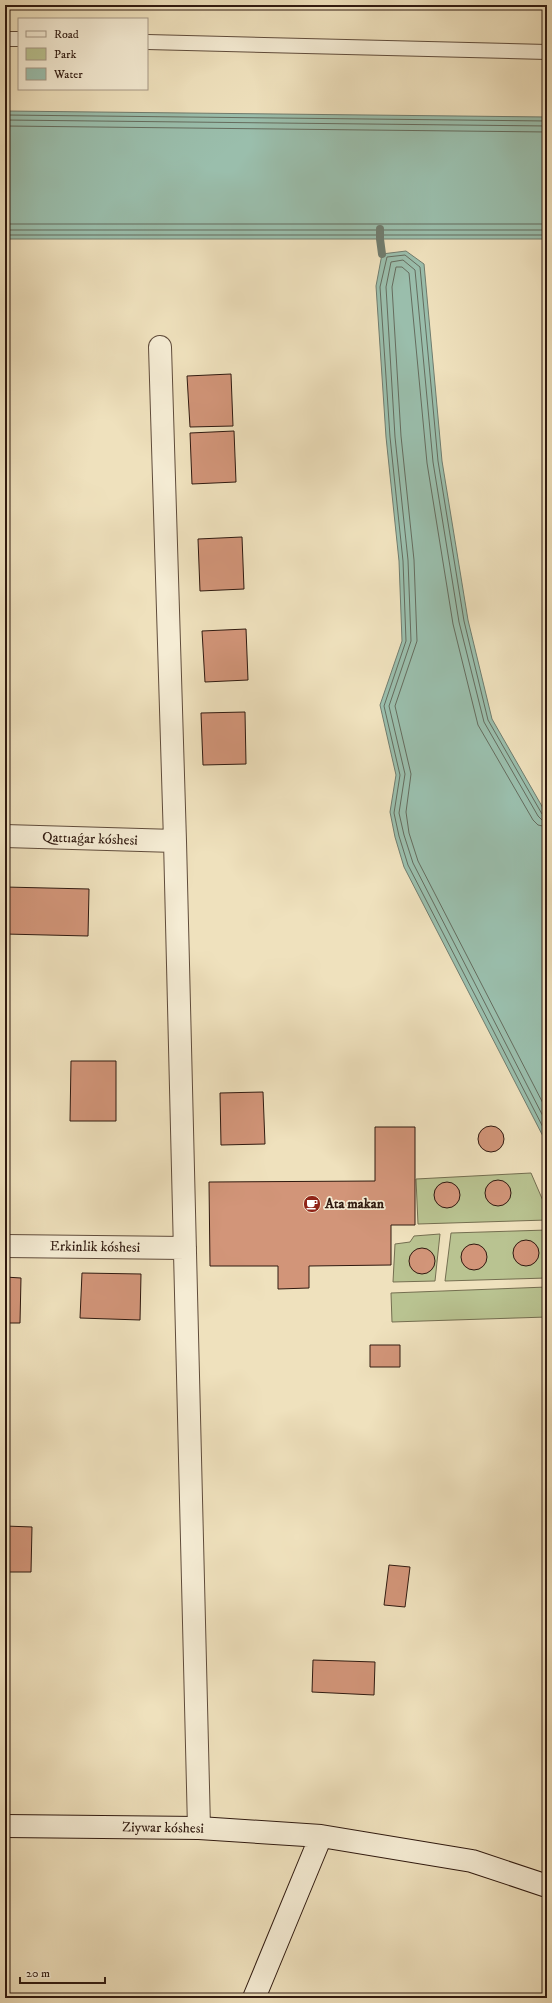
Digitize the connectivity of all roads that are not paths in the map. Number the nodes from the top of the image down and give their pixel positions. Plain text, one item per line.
1 (5, 39) edge
2 (18, 39) edge
3 (148, 42) edge
4 (547, 52) edge
5 (160, 347) dead end
6 (5, 836) edge
7 (175, 841) junction
8 (5, 1246) edge
9 (185, 1248) junction
10 (5, 1826) edge
11 (199, 1828) junction
12 (321, 1836) junction
13 (547, 1886) edge
14 (254, 1998) edge

1 - 2 lane
3 - 4 lane
5 - 7 street
6 - 7 street, Qattıaǵar kóshesi
7 - 9 street
8 - 9 street, Erkinlik kóshesi
9 - 11 street
10 - 11 street, Ziywar kóshesi
11 - 12 street, Ziywar kóshesi
12 - 13 street, Ziywar kóshesi
12 - 14 street

